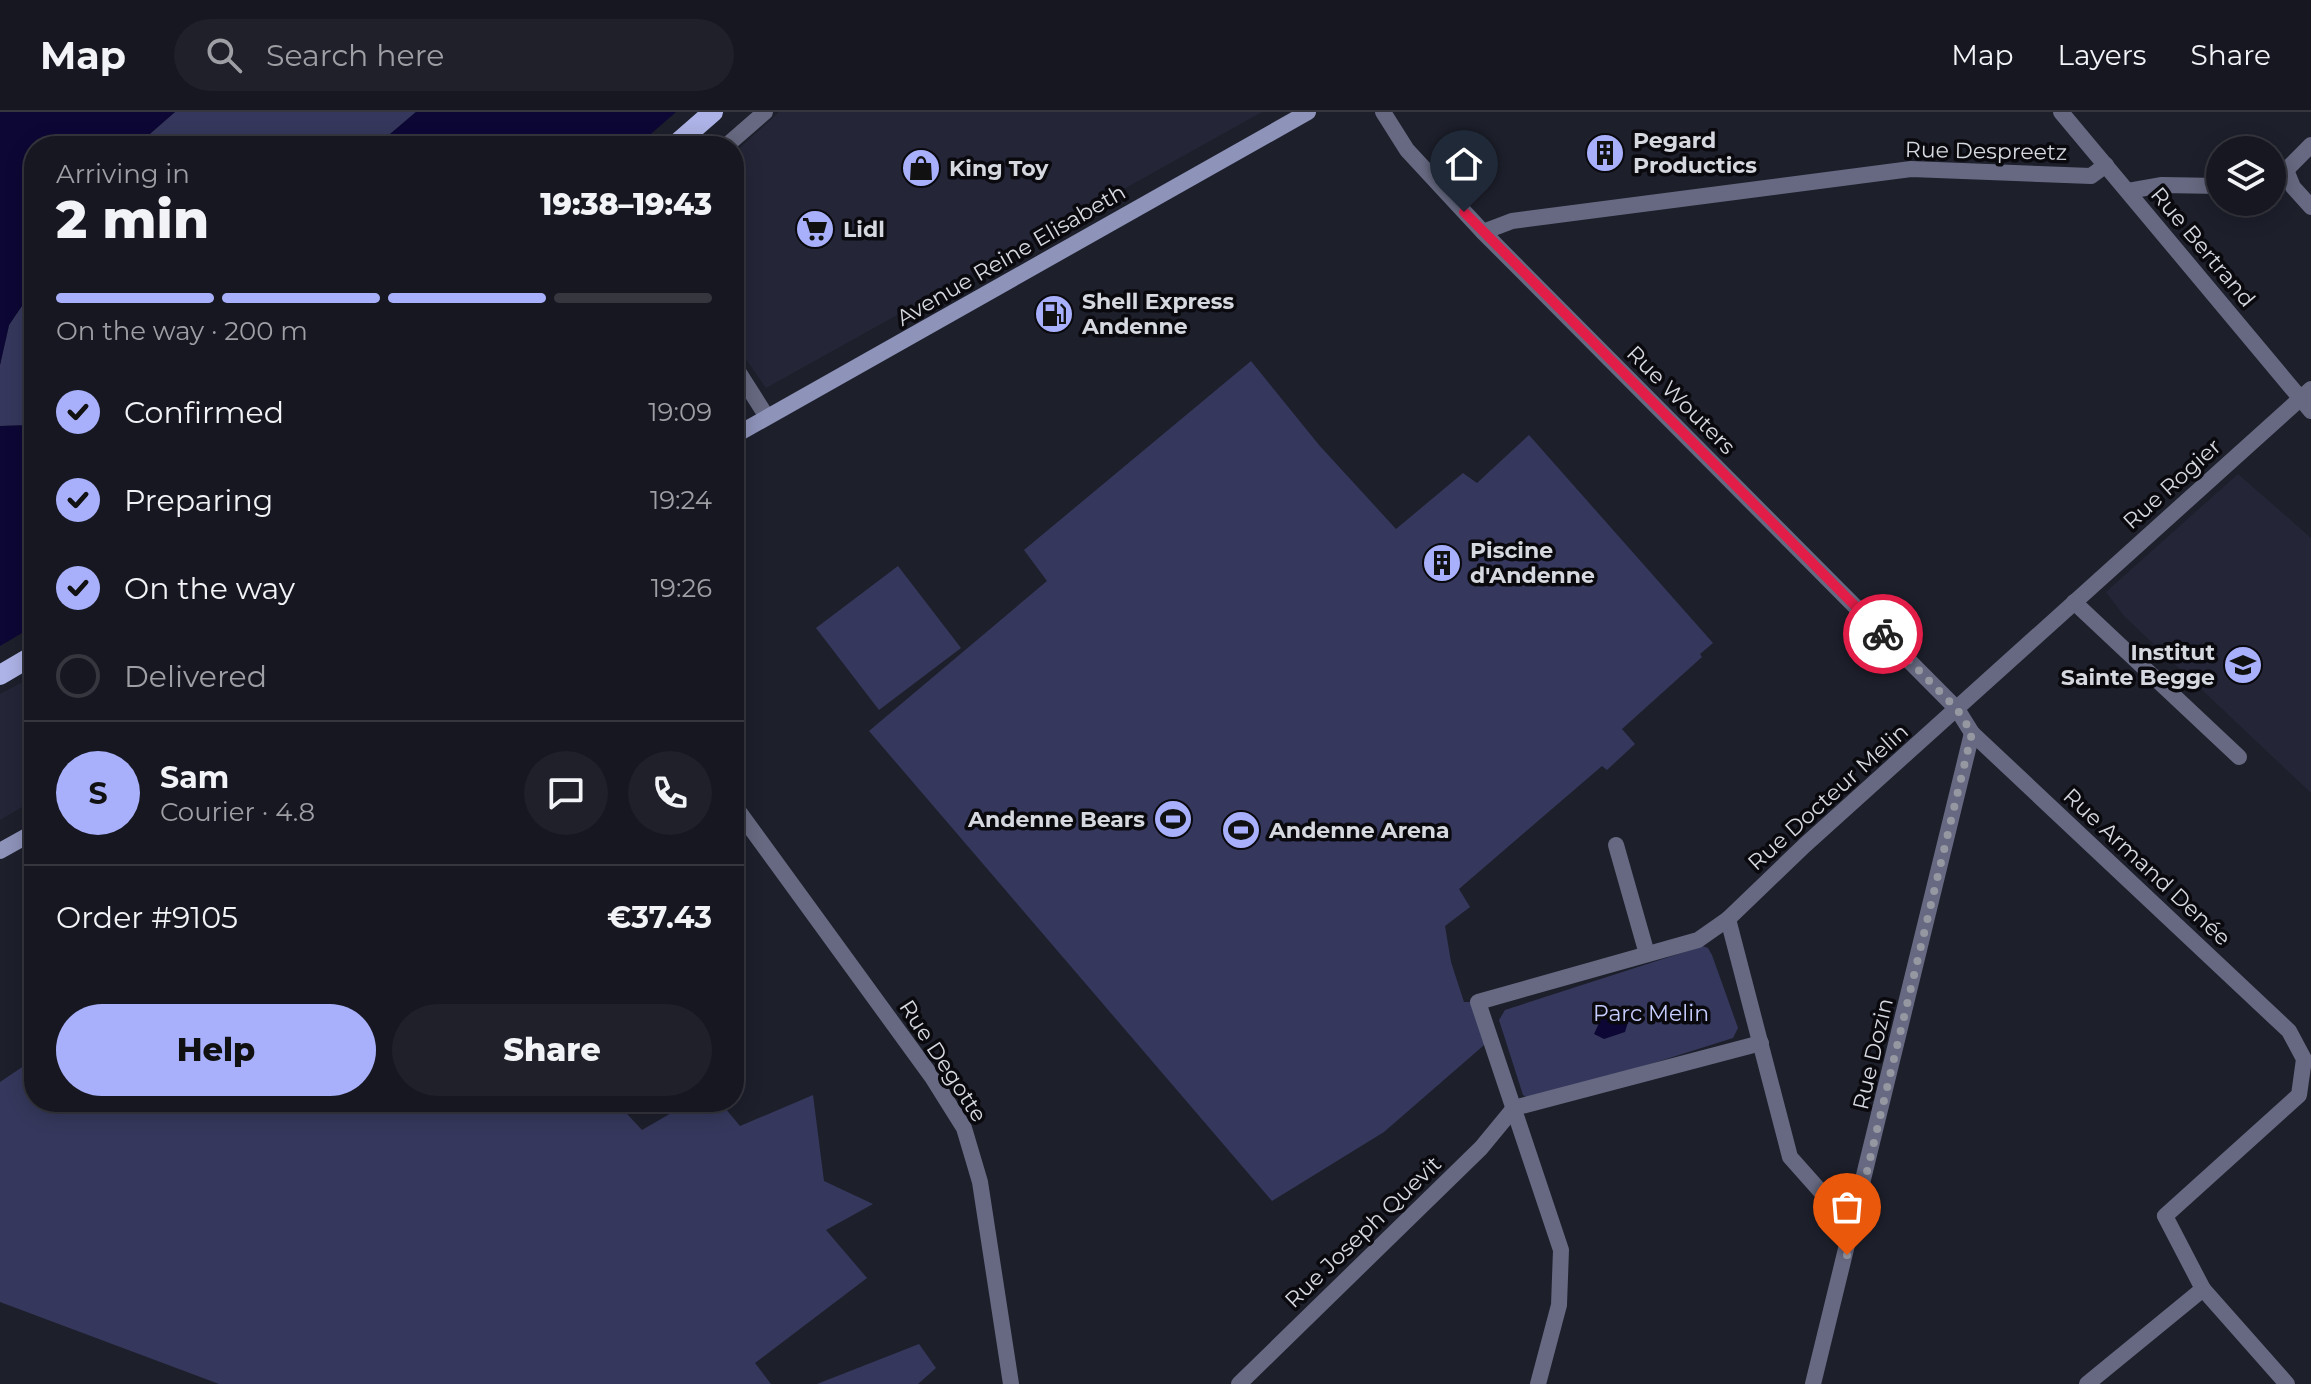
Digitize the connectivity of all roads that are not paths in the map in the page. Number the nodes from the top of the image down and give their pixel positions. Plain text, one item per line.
1 (713, 112) edge
2 (765, 112) edge
3 (1308, 112) edge
4 (1383, 112) edge
5 (2061, 112) edge
6 (685, 136) edge
7 (737, 136) edge
8 (2311, 145) edge
9 (2106, 165) junction
10 (2286, 167) edge
11 (2286, 180) edge
12 (2206, 186) edge
13 (2128, 191) junction
14 (2311, 207) edge
15 (1483, 232) junction
16 (744, 381) edge
17 (2307, 399) edge
18 (767, 417) junction
19 (744, 430) edge
20 (2074, 602) junction
21 (24, 661) edge
22 (0, 675) edge
23 (1957, 709) junction
24 (1972, 733) junction
25 (2239, 757) dead end
26 (744, 819) edge
27 (24, 838) edge
28 (1616, 845) dead end
29 (0, 851) edge
30 (1728, 919) junction
31 (1647, 954) junction
32 (1761, 1043) junction
33 (1514, 1108) junction
34 (1854, 1229) junction
35 (2203, 1289) junction
36 (1011, 1384) edge
37 (1239, 1384) edge
38 (1538, 1384) edge
39 (1813, 1384) edge
40 (2087, 1384) edge
41 (2287, 1384) edge

1 - 6 main road
2 - 7 street
3 - 18 main road, Avenue Reine Elisabeth
4 - 15 street, Rue Wouters
5 - 9 street, Rue Bertrand
8 - 10 street
9 - 13 street, Rue Bertrand
9 - 15 street, Rue Despreetz
11 - 14 street
12 - 13 street
13 - 17 street, Rue Bertrand
15 - 23 street, Rue Wouters
16 - 18 street
17 - 20 street, Rue Rogier
18 - 19 main road, Avenue Reine Elisabeth
20 - 23 street, Rue Rogier
20 - 25 street
21 - 22 main road
23 - 24 street, Rue Armand Denée
23 - 30 street, Rue Docteur Melin
24 - 34 street, Rue Dozin
24 - 35 street, Rue Armand Denée
26 - 36 street, Rue Degotte
27 - 29 main road
28 - 31 street
30 - 31 street, Rue Docteur Melin
30 - 32 street
31 - 33 street, Rue Docteur Melin
32 - 33 street
32 - 34 street
33 - 37 street, Rue Joseph Quevit
33 - 38 street
34 - 39 street, Rue Dozin
35 - 40 street
35 - 41 street

